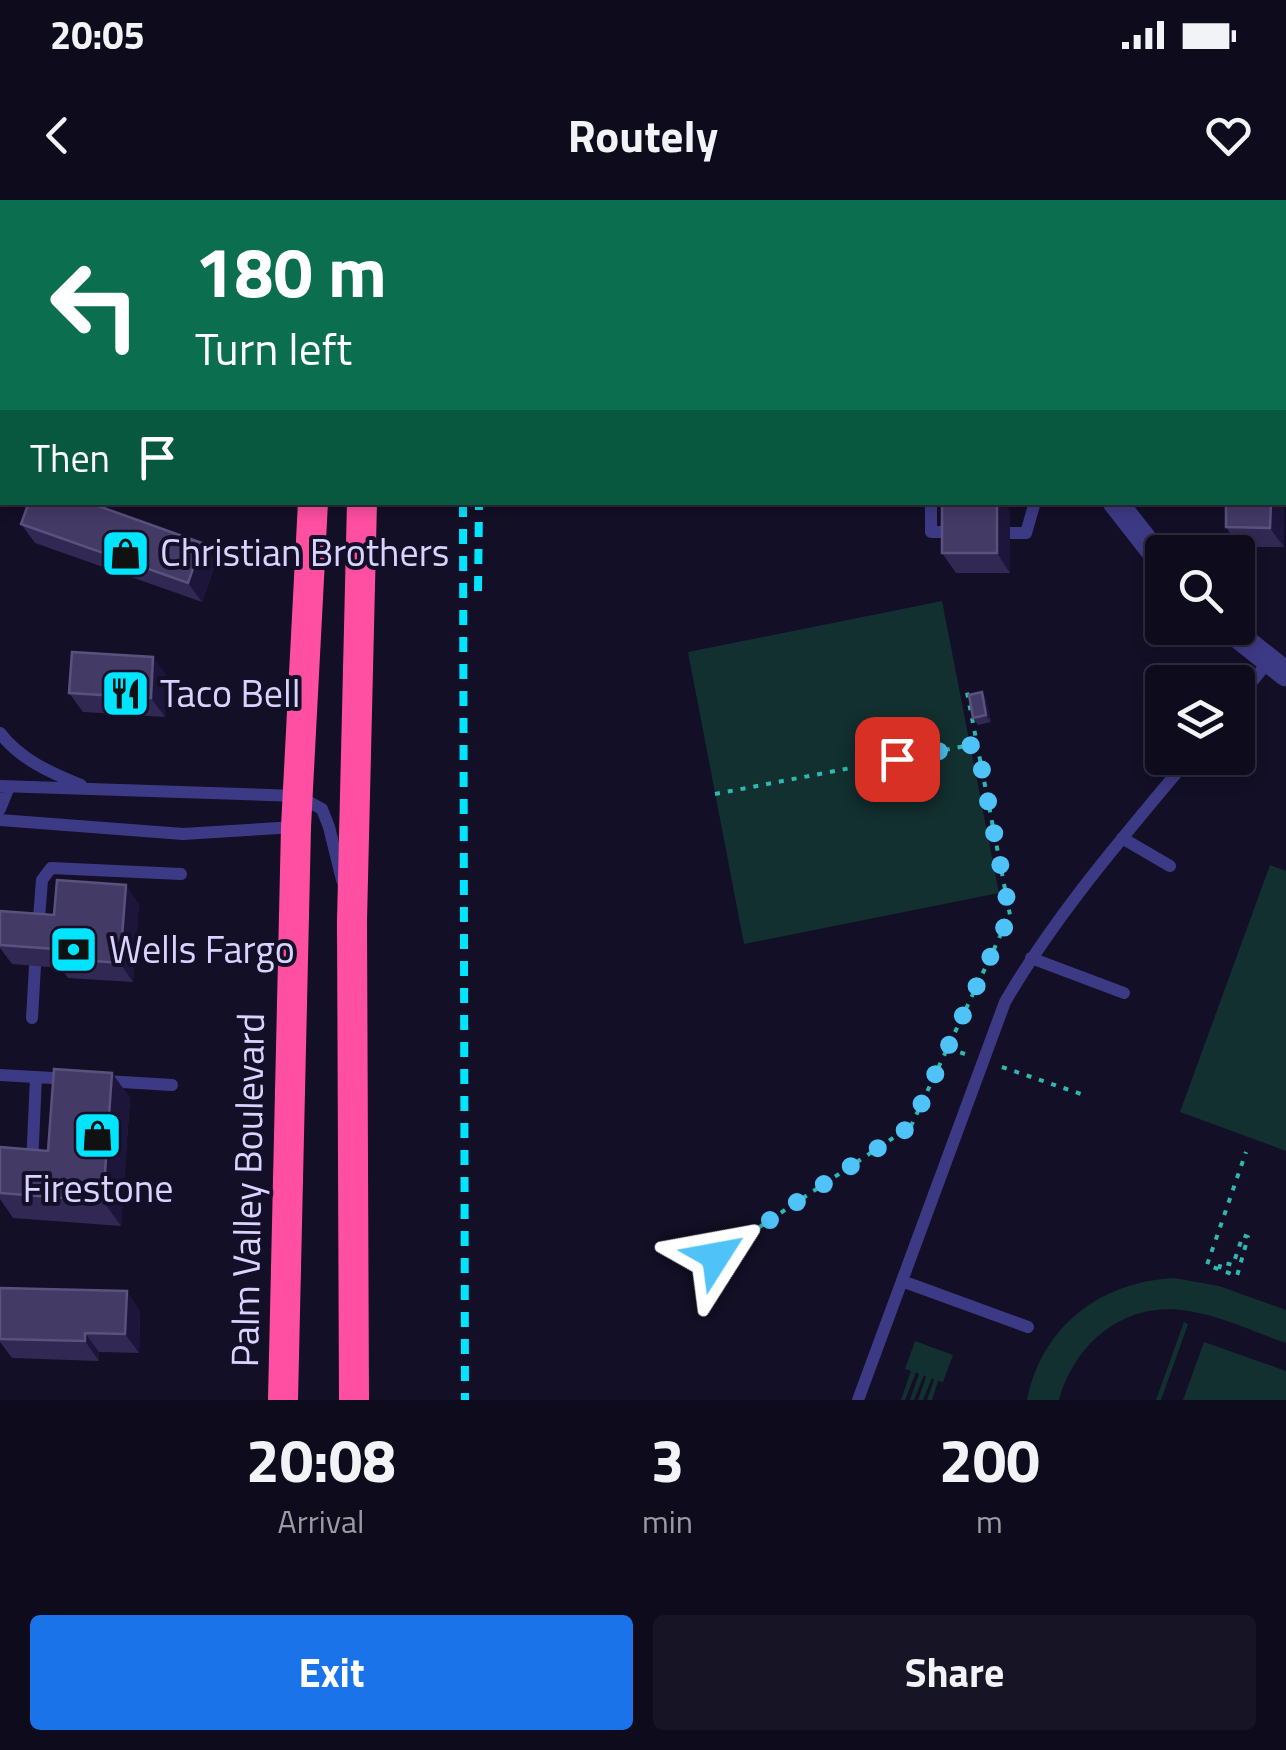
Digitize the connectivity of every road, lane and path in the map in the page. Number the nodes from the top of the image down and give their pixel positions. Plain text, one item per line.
1 (313, 505) edge
2 (362, 505) edge
3 (931, 505) edge
4 (1035, 505) edge
5 (1116, 505) edge
6 (956, 532) edge
7 (1010, 533) dead end
8 (1145, 541) edge
9 (1249, 645) edge
10 (1277, 668) edge
11 (1255, 685) edge
12 (966, 687) dead end
13 (0, 733) edge
14 (977, 744) junction
15 (1174, 775) edge
16 (4, 786) edge
17 (93, 790) junction
18 (715, 794) dead end
19 (298, 796) junction
20 (0, 808) edge
21 (0, 820) edge
22 (296, 828) junction
23 (1122, 838) junction
24 (1170, 866) dead end
25 (181, 874) dead end
26 (352, 921) junction
27 (38, 933) edge
28 (1031, 958) junction
29 (35, 966) edge
30 (1124, 992) dead end
31 (32, 1018) dead end
32 (948, 1048) junction
33 (982, 1059) junction
34 (0, 1075) edge
35 (36, 1077) junction
36 (172, 1085) dead end
37 (1087, 1096) dead end
38 (1246, 1152) dead end
39 (32, 1167) edge
40 (716, 1256) dead end
41 (1219, 1269) junction
42 (902, 1280) junction
43 (1028, 1326) dead end
44 (283, 1400) edge
45 (354, 1400) edge
46 (858, 1400) edge

1 - 19 highway, Palm Valley Boulevard
2 - 26 highway
3 - 6 lane
4 - 7 lane
5 - 8 street
9 - 10 street
10 - 11 lane
12 - 14 path
13 - 17 lane
14 - 18 path
14 - 32 path
15 - 23 lane
16 - 17 lane
16 - 20 lane
17 - 19 lane
19 - 22 highway, Palm Valley Boulevard
19 - 26 lane
21 - 22 lane
22 - 44 highway, Palm Valley Boulevard
23 - 24 lane
23 - 28 lane
25 - 27 lane
26 - 45 highway
28 - 30 lane
28 - 33 lane
29 - 31 lane
32 - 33 path
32 - 40 path
33 - 37 path
33 - 42 lane
34 - 35 lane
35 - 36 lane
35 - 39 lane
38 - 41 path
41 - 41 path
42 - 43 lane
42 - 46 lane

